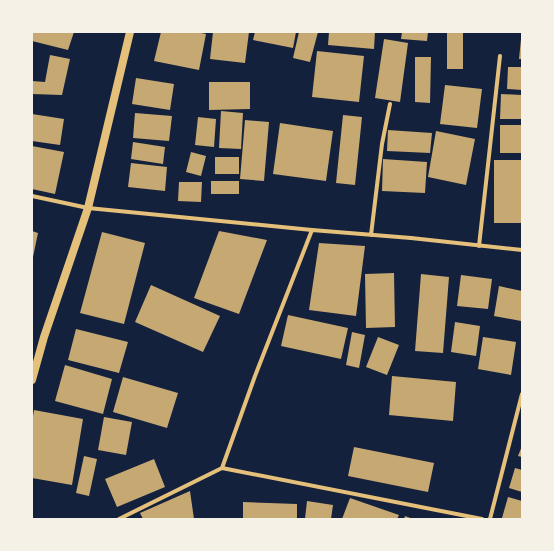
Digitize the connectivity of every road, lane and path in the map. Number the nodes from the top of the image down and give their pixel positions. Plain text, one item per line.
1 (130, 32) edge
2 (500, 56) dead end
3 (390, 104) dead end
4 (32, 196) edge
5 (88, 208) junction
6 (312, 230) junction
7 (371, 235) junction
8 (479, 246) junction
9 (522, 250) edge
10 (32, 380) edge
11 (522, 394) edge
12 (222, 468) junction
13 (119, 519) edge
14 (482, 519) edge
15 (490, 519) edge

1 - 5 main road
2 - 8 street
3 - 7 street
4 - 5 street
5 - 6 street
5 - 10 main road
6 - 7 street
6 - 12 street
7 - 8 street
8 - 9 street
11 - 15 street
12 - 13 street
12 - 14 street

